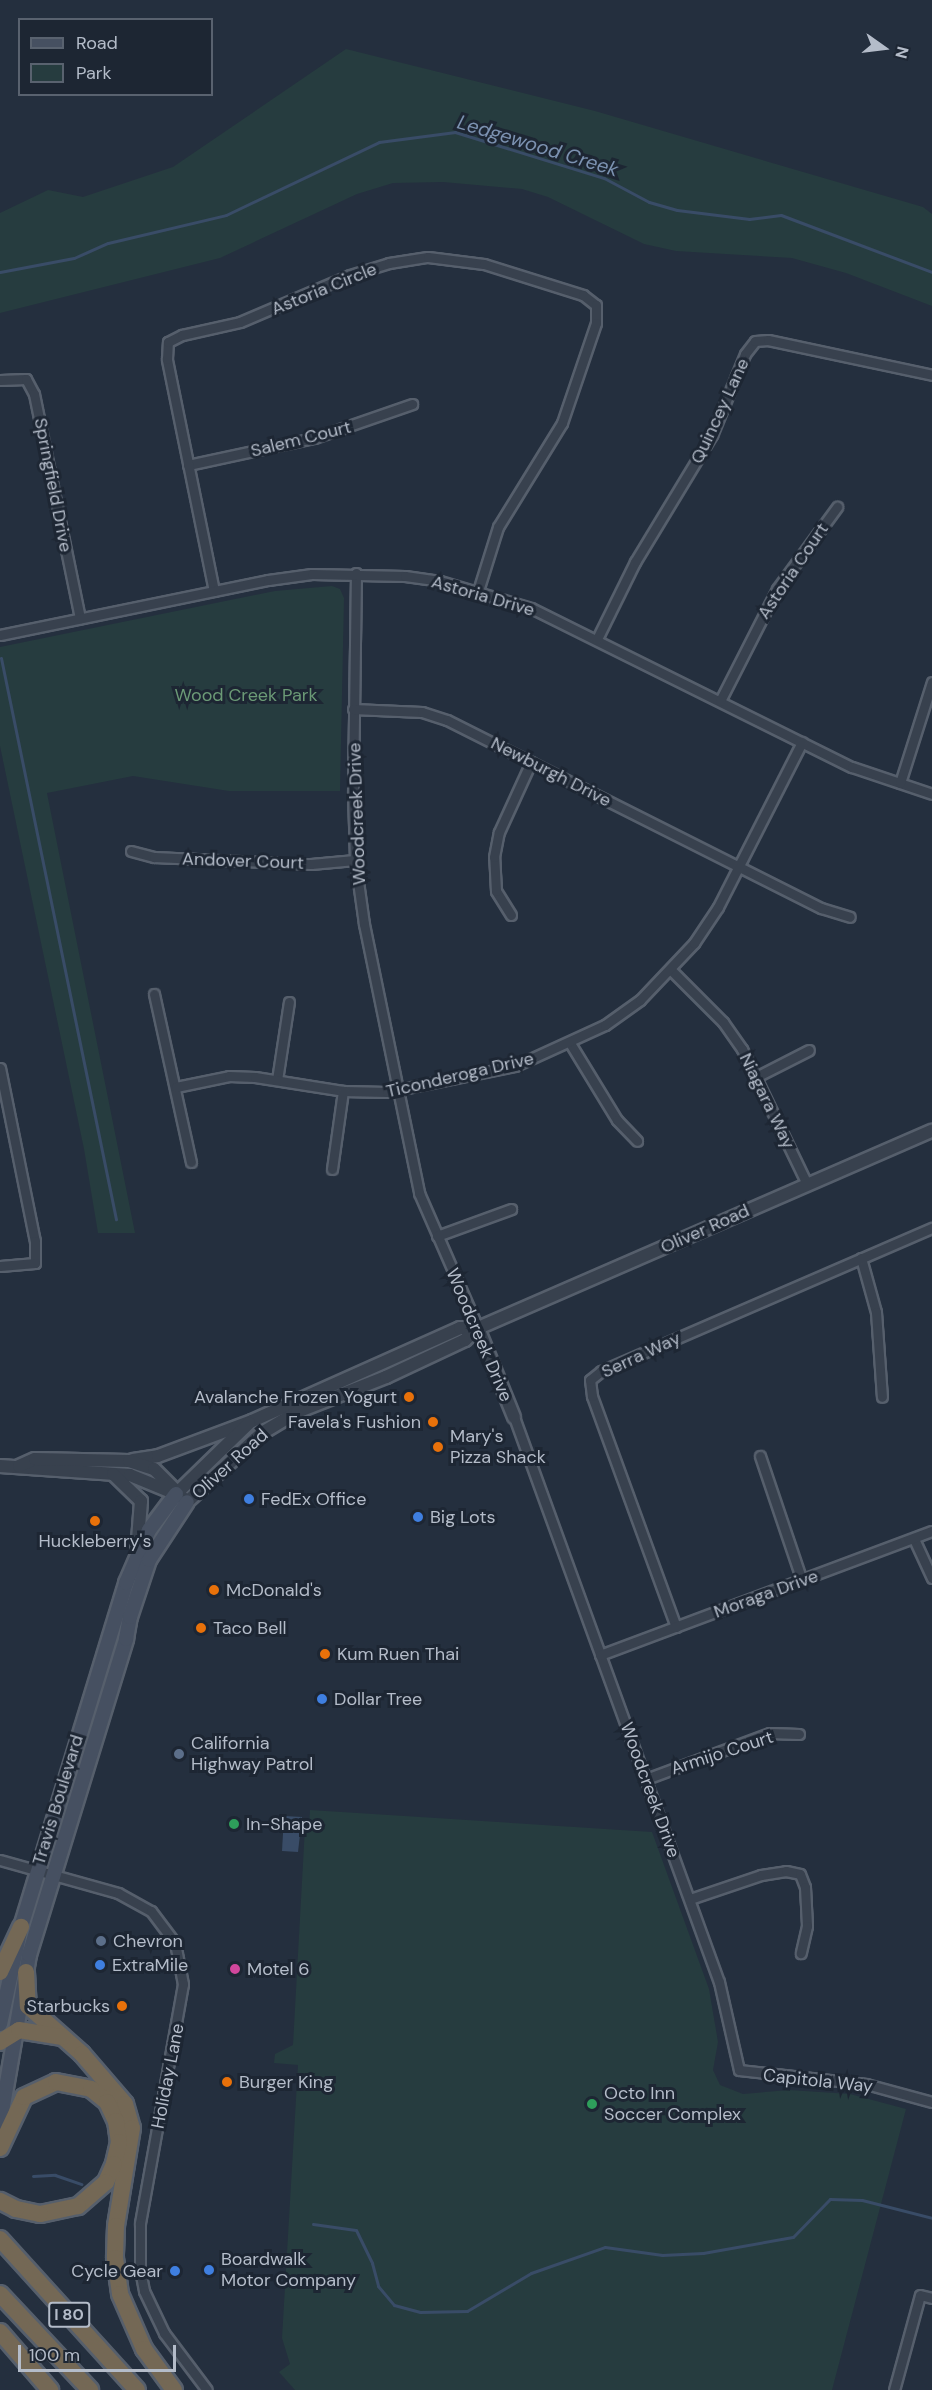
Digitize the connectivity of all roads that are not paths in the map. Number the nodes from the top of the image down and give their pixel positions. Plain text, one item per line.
1 (932, 375) edge
2 (0, 380) edge
3 (412, 404) dead end
4 (188, 465) junction
5 (837, 507) dead end
6 (356, 573) junction
7 (214, 591) junction
8 (478, 591) junction
9 (80, 618) junction
10 (0, 635) edge
11 (597, 639) junction
12 (932, 682) edge
13 (720, 701) junction
14 (353, 709) junction
15 (802, 742) junction
16 (531, 762) junction
17 (900, 783) junction
18 (932, 794) edge
19 (131, 851) dead end
20 (356, 860) junction
21 (739, 867) junction
22 (511, 915) dead end
23 (850, 917) dead end
24 (671, 970) junction
25 (154, 994) dead end
26 (289, 1002) dead end
27 (570, 1043) junction
28 (809, 1050) dead end
29 (0, 1068) edge
30 (758, 1076) junction
31 (277, 1080) junction
32 (176, 1087) junction
33 (343, 1090) junction
34 (397, 1090) junction
35 (932, 1131) edge
36 (637, 1141) dead end
37 (191, 1162) dead end
38 (332, 1169) dead end
39 (807, 1184) junction
40 (511, 1209) dead end
41 (932, 1228) edge
42 (437, 1236) junction
43 (861, 1258) junction
44 (0, 1266) edge
45 (478, 1328) junction
46 (882, 1397) dead end
47 (514, 1416) joint
48 (252, 1421) junction
49 (760, 1456) dead end
50 (129, 1461) junction
51 (0, 1466) edge
52 (19, 1466) junction
53 (113, 1474) junction
54 (182, 1498) junction
55 (932, 1531) edge
56 (914, 1539) junction
57 (137, 1555) junction
58 (932, 1578) edge
59 (802, 1581) junction
60 (676, 1627) junction
61 (600, 1654) junction
62 (799, 1734) dead end
63 (646, 1779) junction
64 (0, 1860) edge
65 (39, 1871) junction
66 (55, 1875) junction
67 (690, 1899) junction
68 (21, 1927) junction
69 (801, 1953) dead end
70 (0, 1972) edge
71 (26, 1972) junction
72 (0, 2024) edge
73 (18, 2030) junction
74 (63, 2037) junction
75 (0, 2042) edge
76 (739, 2070) joint
77 (932, 2102) edge
78 (0, 2123) edge
79 (0, 2148) edge
80 (0, 2201) edge
81 (0, 2239) edge
82 (0, 2294) edge
83 (932, 2298) edge
84 (0, 2332) edge
85 (50, 2390) edge
86 (90, 2390) edge
87 (137, 2390) edge
88 (174, 2390) edge
89 (207, 2390) edge
90 (894, 2390) edge

1 - 11 street, Quincey Lane
2 - 9 street, Springfield Drive
3 - 4 street, Salem Court
4 - 7 street, Astoria Circle
4 - 8 street, Astoria Circle
5 - 13 street, Astoria Court
6 - 7 street, Astoria Drive
6 - 8 street, Astoria Drive
6 - 14 street, Woodcreek Drive
7 - 9 street, Astoria Drive
8 - 11 street, Astoria Drive
9 - 10 street, Astoria Drive
11 - 13 street, Astoria Drive
12 - 17 street
13 - 15 street, Astoria Drive
14 - 16 street, Newburgh Drive
14 - 20 street, Woodcreek Drive
15 - 17 street, Astoria Drive
15 - 21 street, Ticonderoga Drive
16 - 21 street, Newburgh Drive
16 - 22 street
17 - 18 street, Astoria Drive
19 - 20 street, Andover Court
20 - 34 street, Woodcreek Drive
21 - 23 street, Newburgh Drive
21 - 24 street, Ticonderoga Drive
24 - 27 street, Ticonderoga Drive
24 - 30 street, Niagara Way
25 - 32 street
26 - 31 street
27 - 34 street, Ticonderoga Drive
27 - 36 street
28 - 30 street
29 - 44 street
30 - 39 street, Niagara Way
31 - 32 street, Ticonderoga Drive
31 - 33 street, Ticonderoga Drive
32 - 37 street
33 - 34 street, Ticonderoga Drive
33 - 38 street
34 - 42 street, Woodcreek Drive
35 - 39 street, Oliver Road
39 - 45 street, Oliver Road
40 - 42 street
41 - 43 street, Serra Way
42 - 45 street, Woodcreek Drive
43 - 46 street
43 - 60 street, Serra Way
45 - 47 street, Woodcreek Drive
45 - 48 street, Oliver Road
45 - 54 street, Oliver Road
47 - 61 street, Woodcreek Drive
48 - 50 street, Oliver Road
48 - 54 street, Oliver Road
49 - 59 street
50 - 52 street, Oliver Road
50 - 54 street, Oliver Road
51 - 52 street, Oliver Road
52 - 53 street, Oliver Road
53 - 54 street, Oliver Road
53 - 57 street
54 - 57 main road, Travis Boulevard
54 - 66 main road, Travis Boulevard
55 - 56 street, Moraga Drive
56 - 58 street
56 - 59 street, Moraga Drive
57 - 65 main road, Travis Boulevard
59 - 60 street, Moraga Drive
60 - 61 street, Moraga Drive
61 - 63 street, Woodcreek Drive
62 - 63 street, Armijo Court
63 - 67 street, Woodcreek Drive
64 - 65 street, Holiday Lane
65 - 66 street, Holiday Lane
65 - 68 main road, Travis Boulevard
66 - 71 main road, Travis Boulevard
66 - 89 street, Holiday Lane
67 - 69 street
67 - 76 street, Woodcreek Drive
68 - 70 highway
68 - 72 main road, Travis Boulevard
71 - 73 main road, Travis Boulevard
71 - 74 highway
73 - 74 highway
73 - 75 highway
73 - 78 main road, Travis Boulevard
74 - 88 highway
76 - 77 street, Capitola Way
79 - 80 highway
81 - 87 highway, I 80
82 - 86 highway, I 80
83 - 90 street
84 - 85 highway

